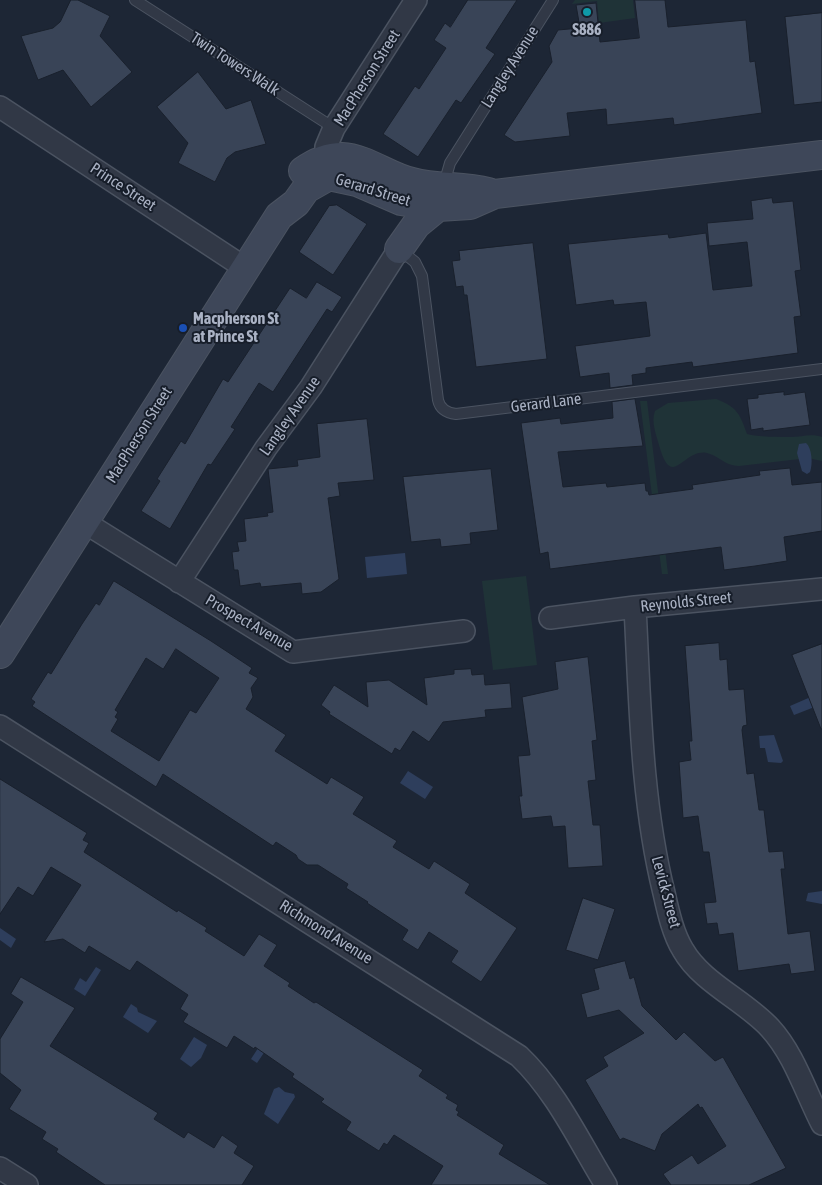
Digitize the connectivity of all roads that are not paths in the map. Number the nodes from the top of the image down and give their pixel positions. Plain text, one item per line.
1 (136, 0) edge
2 (416, 0) edge
3 (553, 0) edge
4 (0, 107) edge
5 (334, 128) junction
6 (822, 155) edge
7 (328, 159) junction
8 (445, 197) junction
9 (279, 216) junction
10 (399, 249) junction
11 (245, 268) junction
12 (822, 370) edge
13 (84, 522) junction
14 (179, 582) junction
15 (822, 589) edge
16 (635, 607) junction
17 (550, 618) dead end
18 (464, 631) dead end
19 (3, 642) edge
20 (0, 726) edge
21 (822, 1124) edge
22 (0, 1168) edge
23 (27, 1185) edge
24 (606, 1185) edge

1 - 5 lane, Twin Towers Walk
2 - 5 street, MacPherson Street
3 - 8 lane, Langley Avenue
4 - 11 street, Prince Street
5 - 7 street, MacPherson Street
6 - 8 main road, Gerard Street
7 - 8 main road, Gerard Street
7 - 9 main road, Gerard Street
8 - 9 main road, Gerard Street
8 - 10 main road
9 - 11 main road, MacPherson Street
10 - 12 lane, Gerard Lane
10 - 14 street, Langley Avenue
11 - 13 main road, MacPherson Street
13 - 14 street, Prospect Avenue
13 - 19 main road, MacPherson Street
14 - 18 street, Prospect Avenue
15 - 16 street, Reynolds Street
16 - 17 street, Reynolds Street
16 - 21 street, Levick Street
20 - 24 street, Richmond Avenue
22 - 23 street

